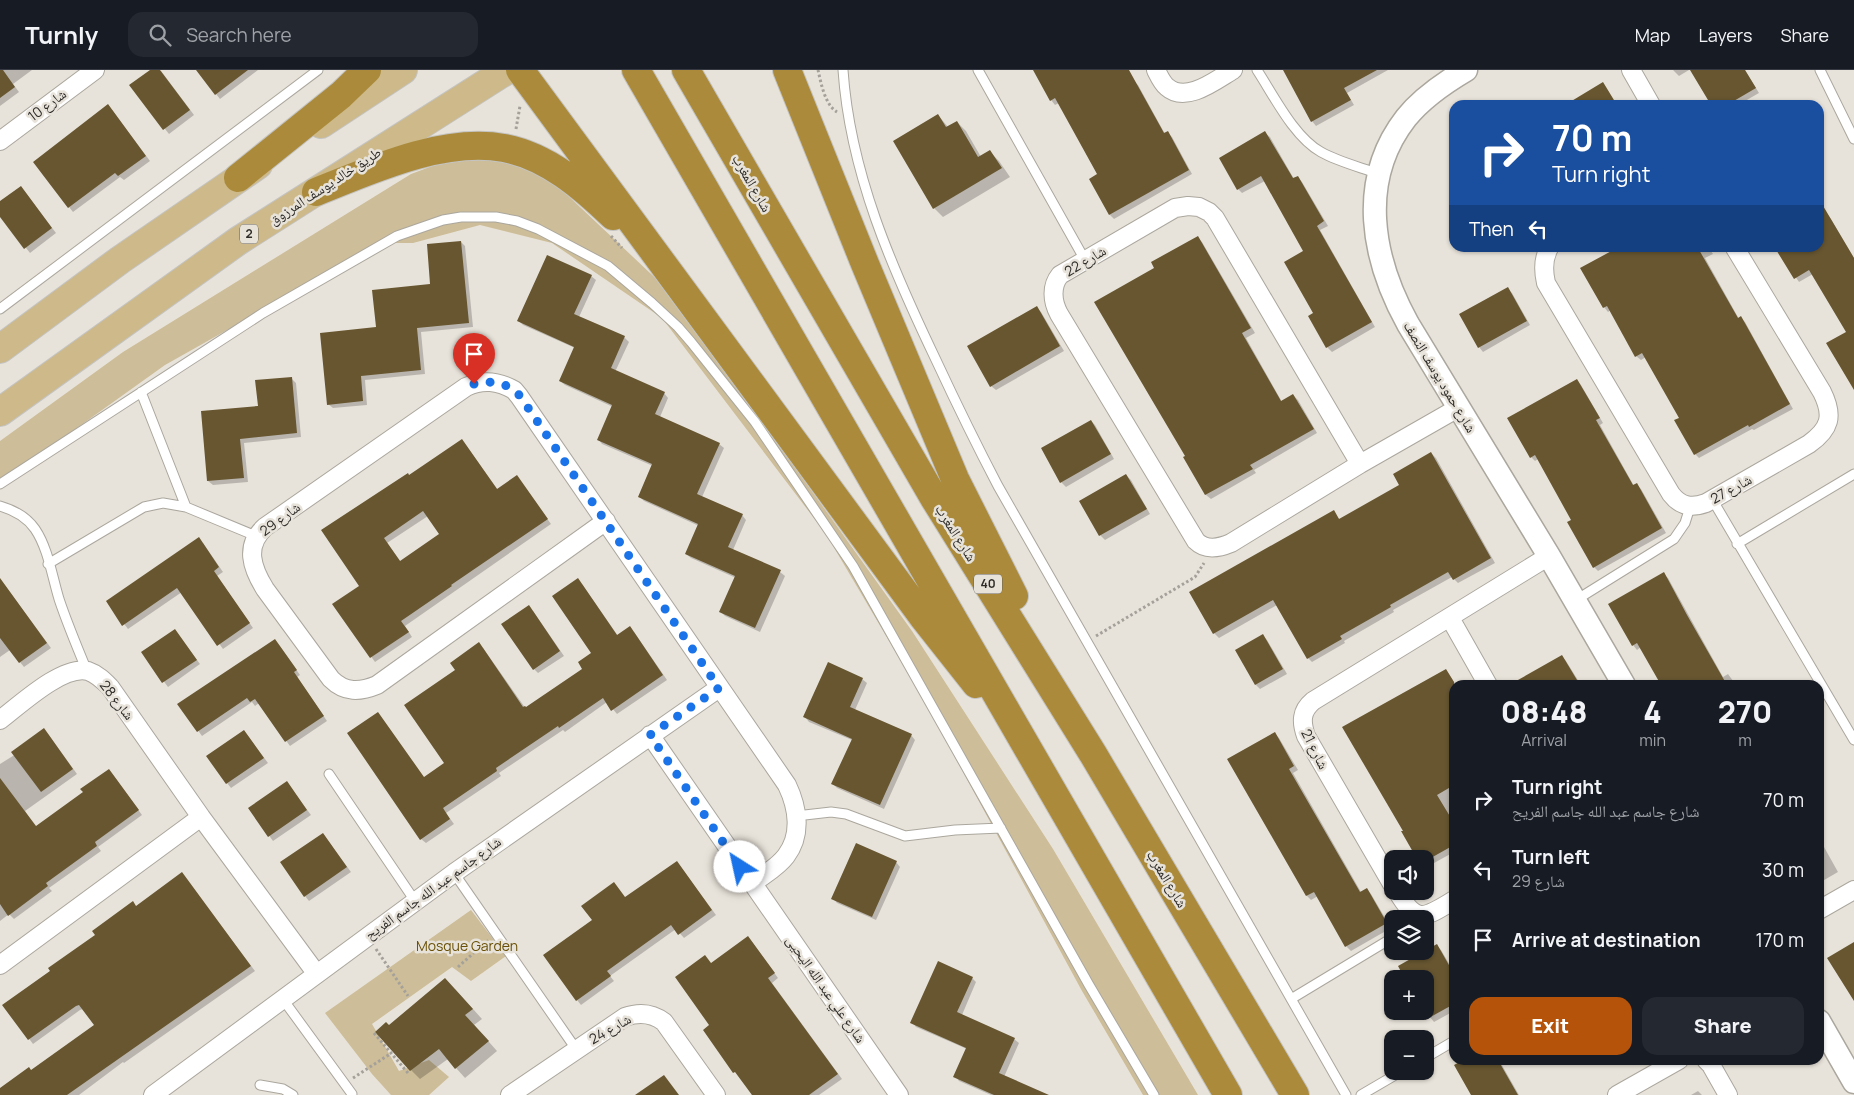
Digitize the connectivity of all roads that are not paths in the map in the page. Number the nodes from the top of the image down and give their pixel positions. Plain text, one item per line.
1 (95, 70) edge
2 (318, 70) edge
3 (367, 70) edge
4 (403, 70) edge
5 (507, 70) edge
6 (520, 70) edge
7 (636, 70) edge
8 (686, 70) edge
9 (787, 70) edge
10 (802, 70) edge
11 (843, 70) edge
12 (978, 70) edge
13 (1156, 70) edge
14 (1233, 70) edge
15 (1257, 70) edge
16 (1466, 70) edge
17 (1631, 70) edge
18 (1820, 70) edge
19 (1648, 100) edge
20 (1854, 139) edge
21 (0, 140) edge
22 (818, 143) junction
23 (1379, 174) junction
24 (238, 178) junction
25 (316, 192) junction
26 (1547, 252) edge
27 (1737, 252) edge
28 (1085, 260) junction
29 (665, 268) junction
30 (0, 310) edge
31 (0, 349) edge
32 (141, 392) junction
33 (1458, 408) junction
34 (0, 412) edge
35 (1360, 464) junction
36 (1854, 474) edge
37 (0, 484) edge
38 (1712, 499) junction
39 (0, 506) edge
40 (186, 506) junction
41 (1690, 506) junction
42 (606, 521) junction
43 (256, 536) junction
44 (1738, 544) junction
45 (1549, 556) junction
46 (48, 564) junction
47 (1575, 600) junction
48 (1450, 618) junction
49 (87, 671) junction
50 (1485, 680) edge
51 (1621, 680) edge
52 (1818, 680) edge
53 (719, 688) junction
54 (1824, 689) edge
55 (0, 720) edge
56 (650, 735) junction
57 (1854, 740) edge
58 (1093, 754) junction
59 (1037, 762) junction
60 (329, 774) dead end
61 (796, 816) junction
62 (200, 817) junction
63 (1001, 828) junction
64 (1384, 870) edge
65 (454, 873) junction
66 (752, 884) junction
67 (1854, 890) edge
68 (415, 901) junction
69 (1449, 903) edge
70 (1824, 907) edge
71 (1434, 911) edge
72 (1384, 943) edge
73 (0, 965) edge
74 (316, 972) junction
75 (282, 998) junction
76 (1291, 998) junction
77 (1824, 1030) edge
78 (1449, 1044) edge
79 (576, 1049) junction
80 (1434, 1053) edge
81 (1670, 1065) edge
82 (1711, 1065) edge
83 (1387, 1080) edge
84 (1854, 1082) edge
85 (260, 1085) dead end
86 (352, 1094) edge
87 (153, 1095) edge
88 (292, 1095) edge
89 (510, 1095) edge
90 (716, 1095) edge
91 (900, 1095) edge
92 (1154, 1095) edge
93 (1228, 1095) edge
94 (1295, 1095) edge
95 (1346, 1095) edge
96 (1361, 1095) edge
97 (1618, 1095) edge
98 (1728, 1095) edge

1 - 21 street, شارع 10
2 - 30 lane
3 - 24 highway
4 - 24 main road
5 - 25 main road, طريق خالد يوسف المرزوق / 2
6 - 29 highway
7 - 59 highway
8 - 58 highway, شارع المغرب / 40
9 - 22 highway
10 - 22 highway
11 - 76 lane
12 - 28 lane
13 - 14 street
15 - 23 lane
16 - 23 street, شارع حمود يوسف النصف
17 - 19 street
18 - 20 lane
22 - 58 highway
23 - 33 street, شارع حمود يوسف النصف
24 - 31 main road
25 - 29 highway
25 - 34 main road, طريق خالد يوسف المرزوق / 2
26 - 41 street
27 - 38 street, شارع 27
28 - 35 street, شارع 22
28 - 35 street, شارع 22
29 - 59 highway
32 - 37 lane
32 - 40 lane
32 - 63 lane
33 - 35 street
33 - 45 street, شارع حمود يوسف النصف
36 - 44 lane
38 - 41 street, شارع 27
38 - 44 lane
39 - 46 lane
40 - 43 lane
40 - 46 lane
41 - 47 lane
42 - 43 street, شارع 29
42 - 43 street, شارع 29
42 - 53 street, شارع 29
44 - 52 lane
45 - 47 street, شارع حمود يوسف النصف
45 - 48 street, شارع 21
46 - 49 lane
47 - 51 street, شارع حمود يوسف النصف
48 - 50 street
48 - 64 street, شارع 21
49 - 55 street, شارع 28
49 - 62 street, شارع 28
53 - 56 street, شارع جاسم عبد الله جاسم الفريح
53 - 61 street
54 - 57 lane
56 - 65 street, شارع جاسم عبد الله جاسم الفريح
56 - 66 street, شارع علي عبد الله اليحيى
58 - 94 highway, شارع المغرب / 40
59 - 93 highway
60 - 68 lane
61 - 63 lane
61 - 66 street
62 - 73 street
62 - 74 street, شارع 28
63 - 92 lane
65 - 68 street, شارع جاسم عبد الله جاسم الفريح
65 - 79 lane
66 - 91 street, شارع علي عبد الله اليحيى
67 - 70 street
68 - 74 street, شارع جاسم عبد الله جاسم الفريح
69 - 71 street
72 - 76 lane
74 - 75 street, شارع جاسم عبد الله جاسم الفريح
75 - 86 lane
75 - 87 street, شارع جاسم عبد الله جاسم الفريح
76 - 95 lane
77 - 84 street
78 - 80 lane
79 - 89 street, شارع 24
79 - 90 street, شارع 24
81 - 97 street
82 - 98 street
83 - 96 lane
85 - 88 lane

